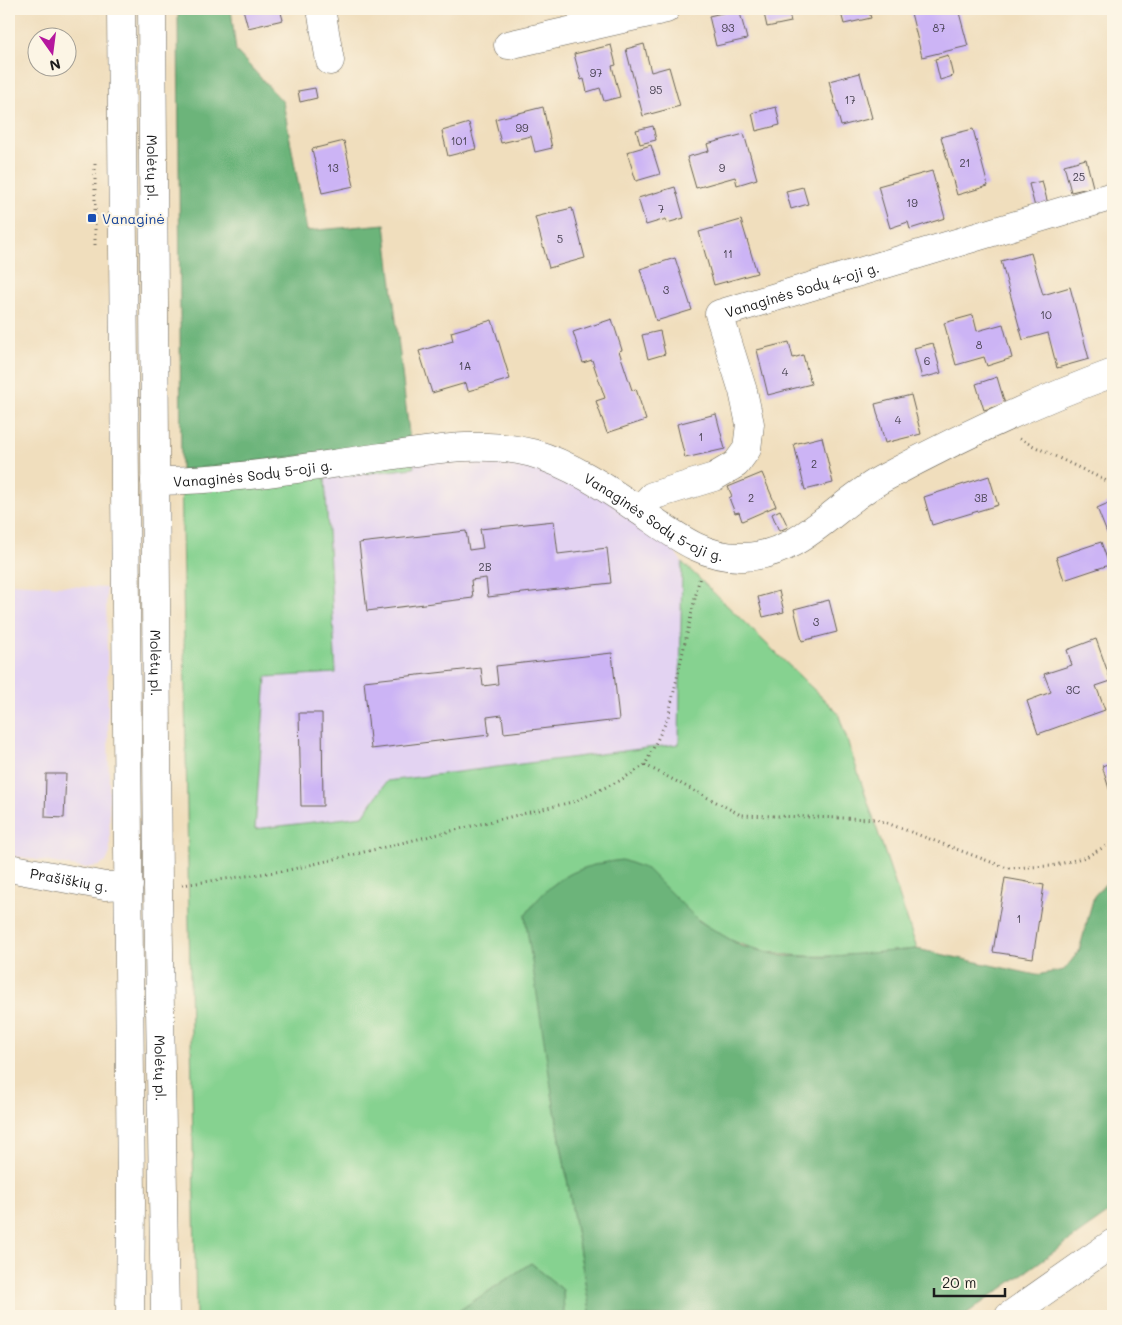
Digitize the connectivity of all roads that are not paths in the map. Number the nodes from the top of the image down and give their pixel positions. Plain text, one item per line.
1 (121, 9) edge
2 (152, 9) edge
3 (321, 9) edge
4 (666, 9) edge
5 (508, 45) dead end
6 (330, 61) dead end
7 (1113, 196) edge
8 (1113, 373) edge
9 (155, 481) junction
10 (639, 510) junction
11 (9, 868) edge
12 (129, 885) junction
13 (1113, 1243) edge
14 (130, 1316) edge
15 (165, 1316) edge
16 (1009, 1316) edge

1 - 12 main road, Molėtų pl.
2 - 9 main road, Molėtų pl.
3 - 6 main road
4 - 5 main road
7 - 10 main road, Vanaginės Sodų 4-oji g.
8 - 10 main road, Vanaginės Sodų 5-oji g.
9 - 10 main road, Vanaginės Sodų 5-oji g.
9 - 15 main road, Molėtų pl.
11 - 12 main road, Prašiškių g.
12 - 14 main road, Molėtų pl.
13 - 16 main road

